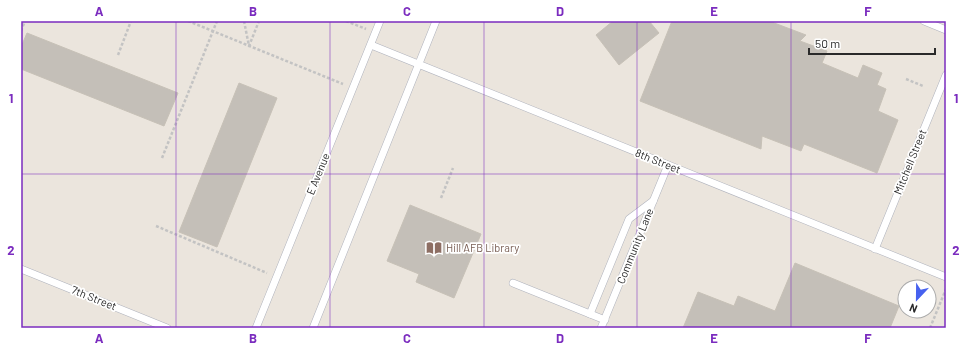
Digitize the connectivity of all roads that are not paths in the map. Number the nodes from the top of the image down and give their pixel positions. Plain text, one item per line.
1 (380, 21) edge
2 (436, 21) edge
3 (924, 21) edge
4 (946, 30) edge
5 (371, 45) junction
6 (418, 64) junction
7 (946, 75) edge
8 (668, 165) junction
9 (653, 201) junction
10 (875, 249) junction
11 (21, 268) edge
12 (946, 277) edge
13 (513, 283) dead end
14 (590, 314) junction
15 (605, 320) junction
16 (167, 328) edge
17 (256, 328) edge
18 (313, 328) edge
19 (601, 328) edge

1 - 5 lane, E Avenue
2 - 6 lane
3 - 4 lane
5 - 6 lane, 8th Street
5 - 17 lane, E Avenue
6 - 8 lane, 8th Street
6 - 18 lane
7 - 10 lane, Mitchell Street
8 - 9 lane, Community Lane
8 - 10 lane, 8th Street
9 - 14 lane
9 - 15 lane, Community Lane
10 - 12 lane, 8th Street
11 - 16 lane, 7th Street
13 - 14 lane
14 - 15 lane
15 - 19 lane, Community Lane

